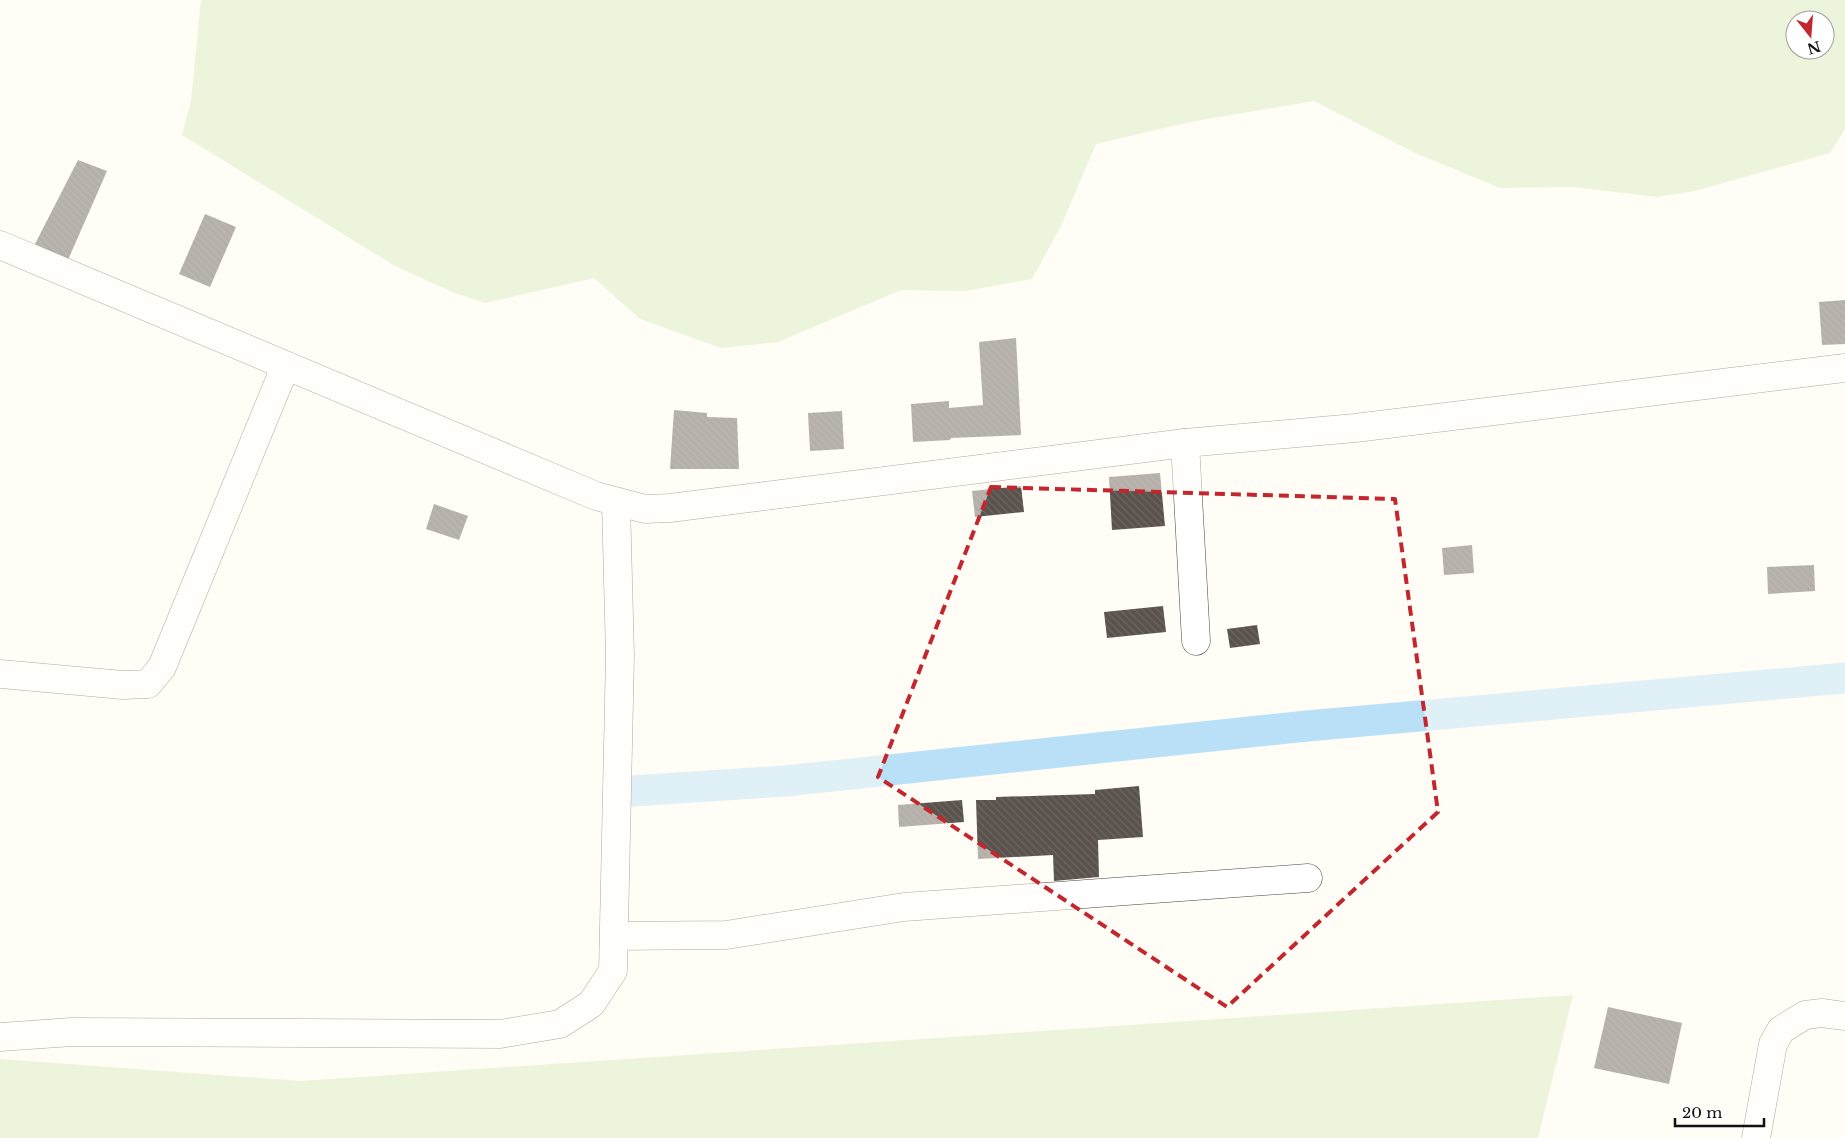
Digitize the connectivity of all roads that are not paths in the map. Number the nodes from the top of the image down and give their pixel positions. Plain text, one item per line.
1 (0, 244) edge
2 (285, 367) junction
3 (1845, 368) edge
4 (1185, 443) junction
5 (616, 503) junction
6 (1196, 641) dead end
7 (0, 674) edge
8 (1308, 878) dead end
9 (614, 936) junction
10 (1845, 1016) edge
11 (0, 1037) edge
12 (1756, 1138) edge

1 - 2 street
2 - 5 street
2 - 7 street
3 - 4 street
4 - 5 street
4 - 6 street
5 - 9 street
8 - 9 street
9 - 11 street
10 - 12 street

